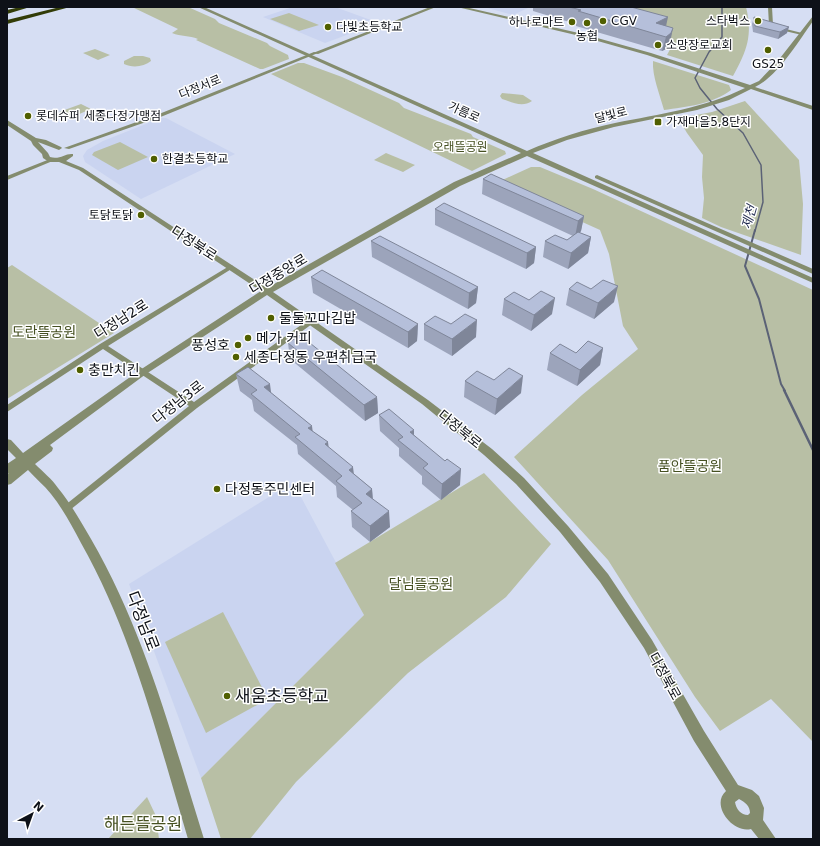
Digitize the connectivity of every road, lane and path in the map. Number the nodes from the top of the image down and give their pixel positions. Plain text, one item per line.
1 (26, 7) edge
2 (36, 7) edge
3 (53, 7) edge
4 (67, 7) edge
5 (200, 7) edge
6 (214, 7) edge
7 (434, 7) edge
8 (459, 7) edge
9 (770, 7) edge
10 (7, 13) edge
11 (7, 18) edge
12 (813, 18) edge
13 (7, 22) edge
14 (801, 34) junction
15 (316, 53) junction
16 (309, 56) junction
17 (752, 87) junction
18 (813, 108) edge
19 (7, 122) edge
20 (587, 133) joint
21 (34, 140) junction
22 (59, 148) junction
23 (70, 152) junction
24 (534, 153) junction
25 (50, 158) junction
26 (81, 169) junction
27 (7, 178) edge
28 (231, 268) junction
29 (813, 272) edge
30 (813, 282) edge
31 (268, 293) junction
32 (310, 322) junction
33 (104, 346) junction
34 (146, 374) junction
35 (194, 406) junction
36 (7, 409) edge
37 (7, 443) edge
38 (25, 460) junction
39 (7, 470) edge
40 (7, 481) edge
41 (67, 508) junction
42 (735, 793) junction
43 (754, 821) junction
44 (196, 839) edge
45 (768, 839) edge

1 - 10 highway
2 - 10 highway
3 - 11 highway
4 - 13 highway
5 - 16 street, 가름로
6 - 15 street, 가름로
7 - 15 street
8 - 17 street
9 - 14 street
12 - 14 street
14 - 17 street
15 - 16 street, 다정서로
15 - 24 street, 가름로
16 - 23 street, 다정서로
16 - 24 street, 가름로
17 - 18 street
17 - 20 street, 달빛로
19 - 21 street
20 - 24 street, 다정중앙로
21 - 22 street
21 - 25 street
22 - 23 street
22 - 25 street
23 - 25 street
23 - 26 street
24 - 29 street, 가름로
24 - 30 street, 가름로
24 - 31 street, 다정중앙로
25 - 26 street
25 - 27 street
26 - 28 street, 다정북로
28 - 31 street, 다정북로
28 - 33 street, 다정남2로
31 - 32 street, 다정북로
31 - 34 street, 다정중앙로
32 - 35 street, 다정남3로
32 - 42 street, 다정북로
33 - 34 street
33 - 36 street, 다정남2로
34 - 35 street
34 - 38 street, 다정중앙로
35 - 41 street, 다정남3로
37 - 38 street, 다정남로
38 - 39 street, 다정중앙로
38 - 40 street, 다정중앙로
38 - 41 street, 다정남로
41 - 44 street, 다정남로
42 - 43 street
42 - 43 street
43 - 45 street

